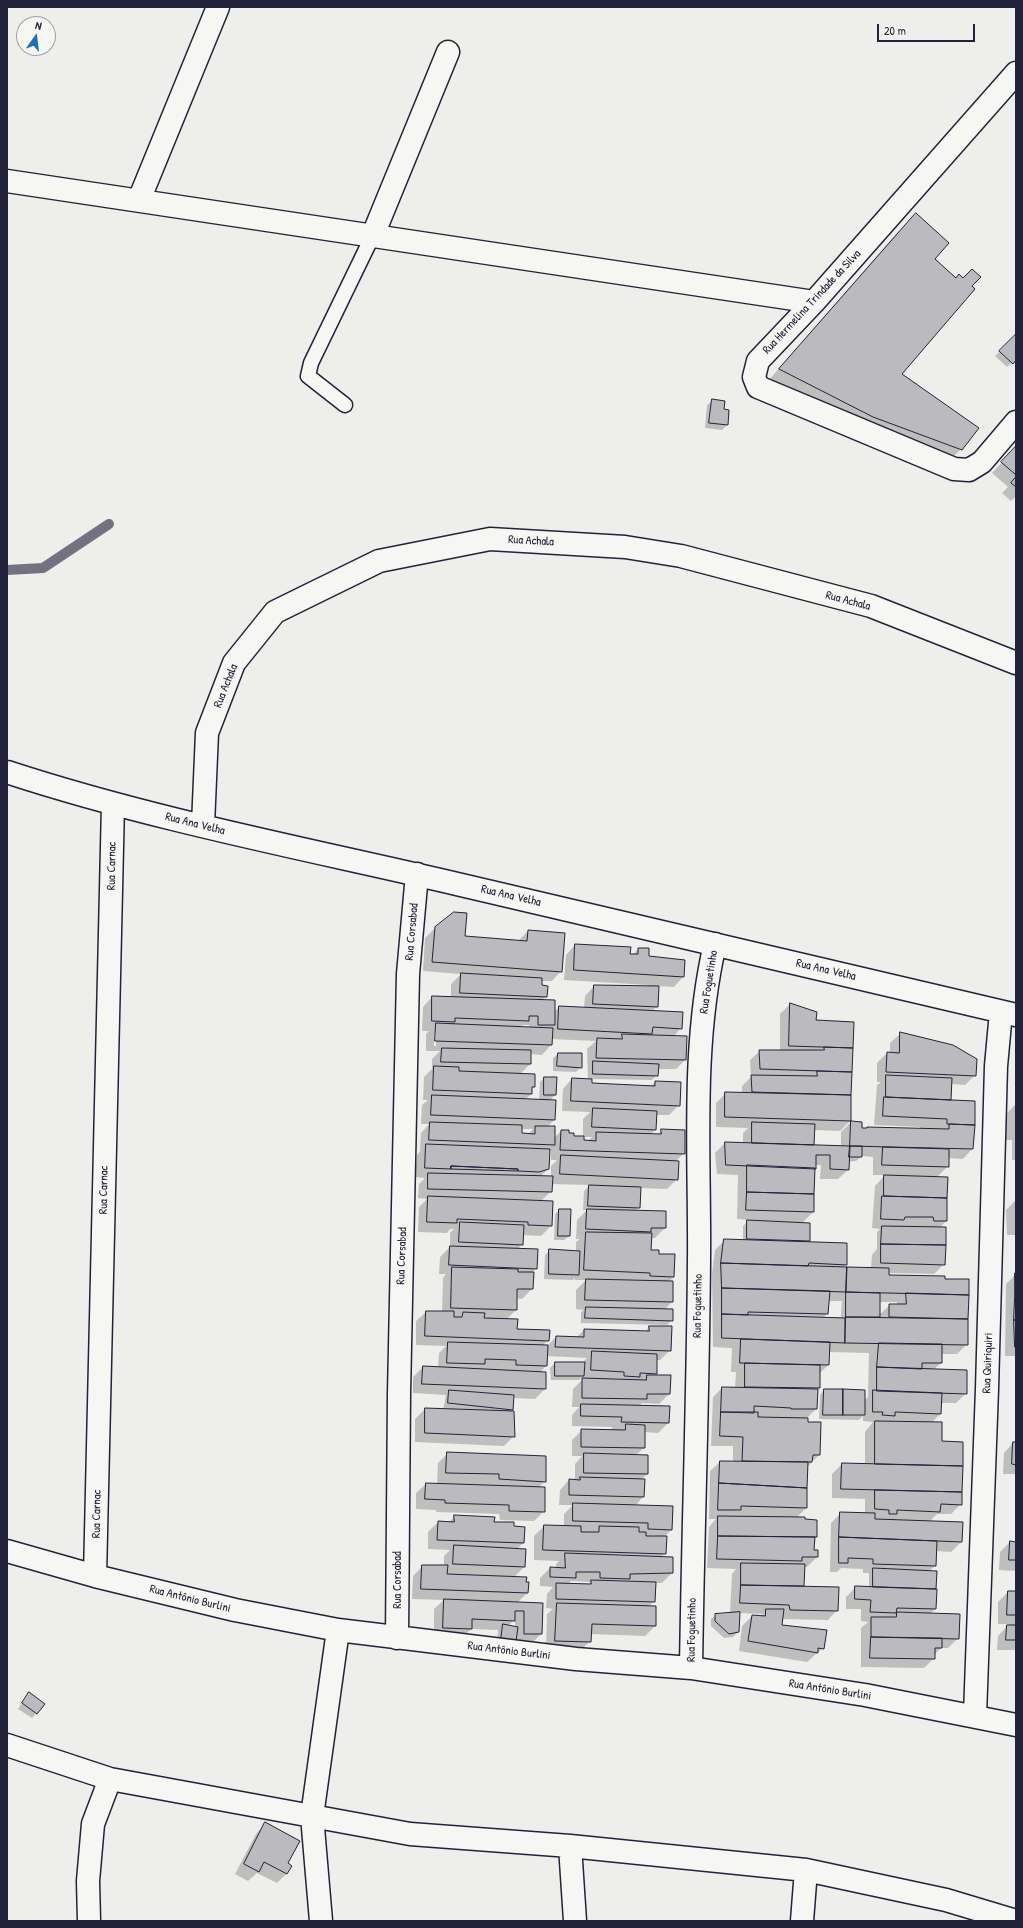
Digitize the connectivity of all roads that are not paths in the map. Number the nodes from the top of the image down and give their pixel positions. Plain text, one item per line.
1 (218, 7) edge
2 (448, 52) dead end
3 (1016, 73) edge
4 (7, 181) edge
5 (139, 200) junction
6 (373, 235) junction
7 (814, 302) junction
8 (345, 405) dead end
9 (1016, 422) edge
10 (1016, 663) edge
11 (7, 772) edge
12 (113, 804) junction
13 (203, 825) junction
14 (416, 874) junction
15 (715, 944) junction
16 (1009, 1014) edge
17 (7, 1551) edge
18 (95, 1576) junction
19 (338, 1630) junction
20 (397, 1638) junction
21 (691, 1668) junction
22 (975, 1715) junction
23 (1016, 1725) edge
24 (7, 1745) edge
25 (110, 1779) junction
26 (312, 1816) junction
27 (570, 1846) junction
28 (806, 1870) junction
29 (89, 1921) edge
30 (321, 1921) edge
31 (575, 1921) edge
32 (802, 1921) edge
33 (1016, 1921) edge

1 - 5 street
2 - 6 street
3 - 7 street, Rua Hermelina Trindade da Silva
4 - 5 street
5 - 6 street
6 - 7 street
6 - 8 lane
7 - 9 street, Rua Hermelina Trindade da Silva
10 - 13 street, Rua Achala
11 - 12 street, Rua Ana Velha
12 - 13 street, Rua Ana Velha
12 - 18 street, Rua Carnac
13 - 14 street, Rua Ana Velha
14 - 15 street, Rua Ana Velha
14 - 20 street, Rua Corsabad
15 - 16 street, Rua Ana Velha
15 - 21 street, Rua Foguetinho
16 - 22 street, Rua Quiriquiri
17 - 18 street, Rua Antônio Burlini
18 - 19 street, Rua Antônio Burlini
19 - 20 street, Rua Antônio Burlini
19 - 26 street
20 - 21 street, Rua Antônio Burlini
21 - 22 street, Rua Antônio Burlini
22 - 23 street, Rua Antônio Burlini
24 - 25 street
25 - 26 street
25 - 29 street
26 - 27 street
26 - 30 street
27 - 28 street
27 - 31 street
28 - 32 street
28 - 33 street

